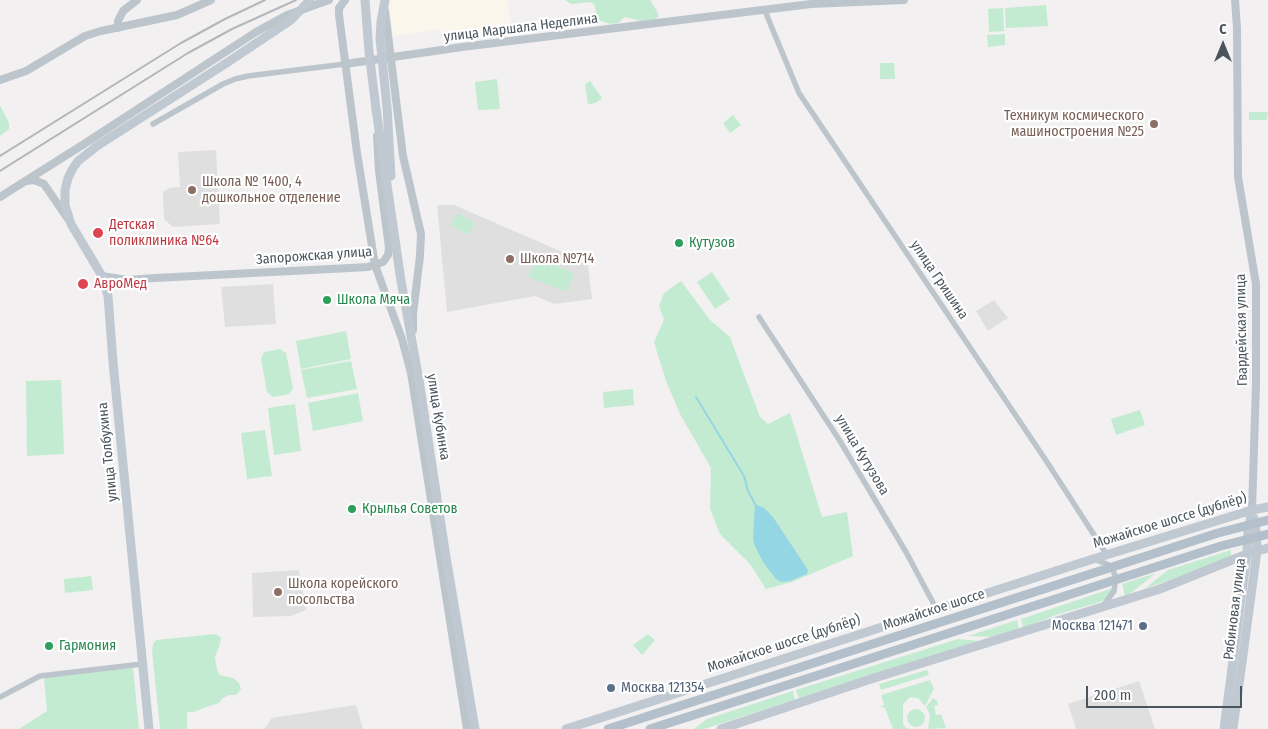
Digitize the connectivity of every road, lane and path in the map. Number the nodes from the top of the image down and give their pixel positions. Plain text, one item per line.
1 (137, 0) edge
2 (211, 0) edge
3 (310, 0) edge
4 (329, 0) edge
5 (345, 0) edge
6 (365, 0) edge
7 (384, 0) edge
8 (904, 0) edge
9 (1235, 0) edge
10 (765, 11) junction
11 (339, 15) junction
12 (118, 28) junction
13 (390, 57) junction
14 (345, 64) junction
15 (0, 80) edge
16 (378, 120) junction
17 (153, 124) dead end
18 (51, 165) junction
19 (24, 182) junction
20 (47, 188) junction
21 (0, 197) edge
22 (392, 221) junction
23 (71, 224) junction
24 (375, 265) junction
25 (102, 276) junction
26 (127, 280) junction
27 (108, 296) junction
28 (760, 316) dead end
29 (414, 357) junction
30 (1268, 507) edge
31 (1252, 510) junction
32 (1268, 520) edge
33 (1268, 534) edge
34 (1268, 548) edge
35 (1257, 551) junction
36 (1246, 554) junction
37 (1107, 555) junction
38 (1094, 559) junction
39 (1101, 607) junction
40 (937, 610) junction
41 (142, 664) junction
42 (0, 697) edge
43 (585, 723) junction
44 (149, 729) edge
45 (467, 729) edge
46 (475, 729) edge
47 (566, 729) edge
48 (576, 729) edge
49 (608, 729) edge
50 (650, 729) edge
51 (721, 729) edge
52 (1224, 729) edge
53 (1234, 729) edge

1 - 12 street
2 - 12 street
3 - 23 main road, bridge
4 - 11 street
4 - 18 street
5 - 11 street
6 - 16 main road, улица Кубинка, bridge
7 - 13 street
7 - 22 main road, bridge
8 - 10 street, улица Маршала Неделина
9 - 31 street, Гвардейская улица
10 - 13 street, улица Маршала Неделина
10 - 37 street, улица Гришина
11 - 14 street
12 - 15 street
13 - 14 street, улица Маршала Неделина
13 - 29 street
14 - 17 street, улица Маршала Неделина
14 - 24 street
16 - 22 main road, улица Кубинка
16 - 24 street, Запорожская улица
18 - 19 street
18 - 20 street
19 - 20 street
19 - 21 street
20 - 23 street, улица Толбухина
22 - 29 main road, улица Кубинка
23 - 25 main road, улица Толбухина
24 - 26 street, Запорожская улица
24 - 45 street
25 - 26 street, Запорожская улица
25 - 27 main road, улица Толбухина
26 - 27 street
27 - 41 main road, улица Толбухина
28 - 40 street, улица Кутузова
29 - 46 main road, улица Кубинка
30 - 31 main road, Можайское шоссе (дублёр)
31 - 35 main road, Рябиновая улица
31 - 36 main road, Рябиновая улица
31 - 37 main road, Можайское шоссе (дублёр)
32 - 49 main road, Можайское шоссе, bridge
33 - 50 main road, Можайское шоссе, bridge
34 - 35 main road
35 - 36 main road
35 - 53 main road, Рябиновая улица
36 - 39 main road
36 - 52 main road, Рябиновая улица
37 - 38 main road, Можайское шоссе (дублёр)
38 - 39 street
38 - 40 main road, Можайское шоссе (дублёр)
39 - 51 main road
40 - 43 main road, Можайское шоссе (дублёр)
41 - 42 street
41 - 44 main road, улица Толбухина
43 - 47 main road, Можайское шоссе (дублёр)
43 - 48 street

